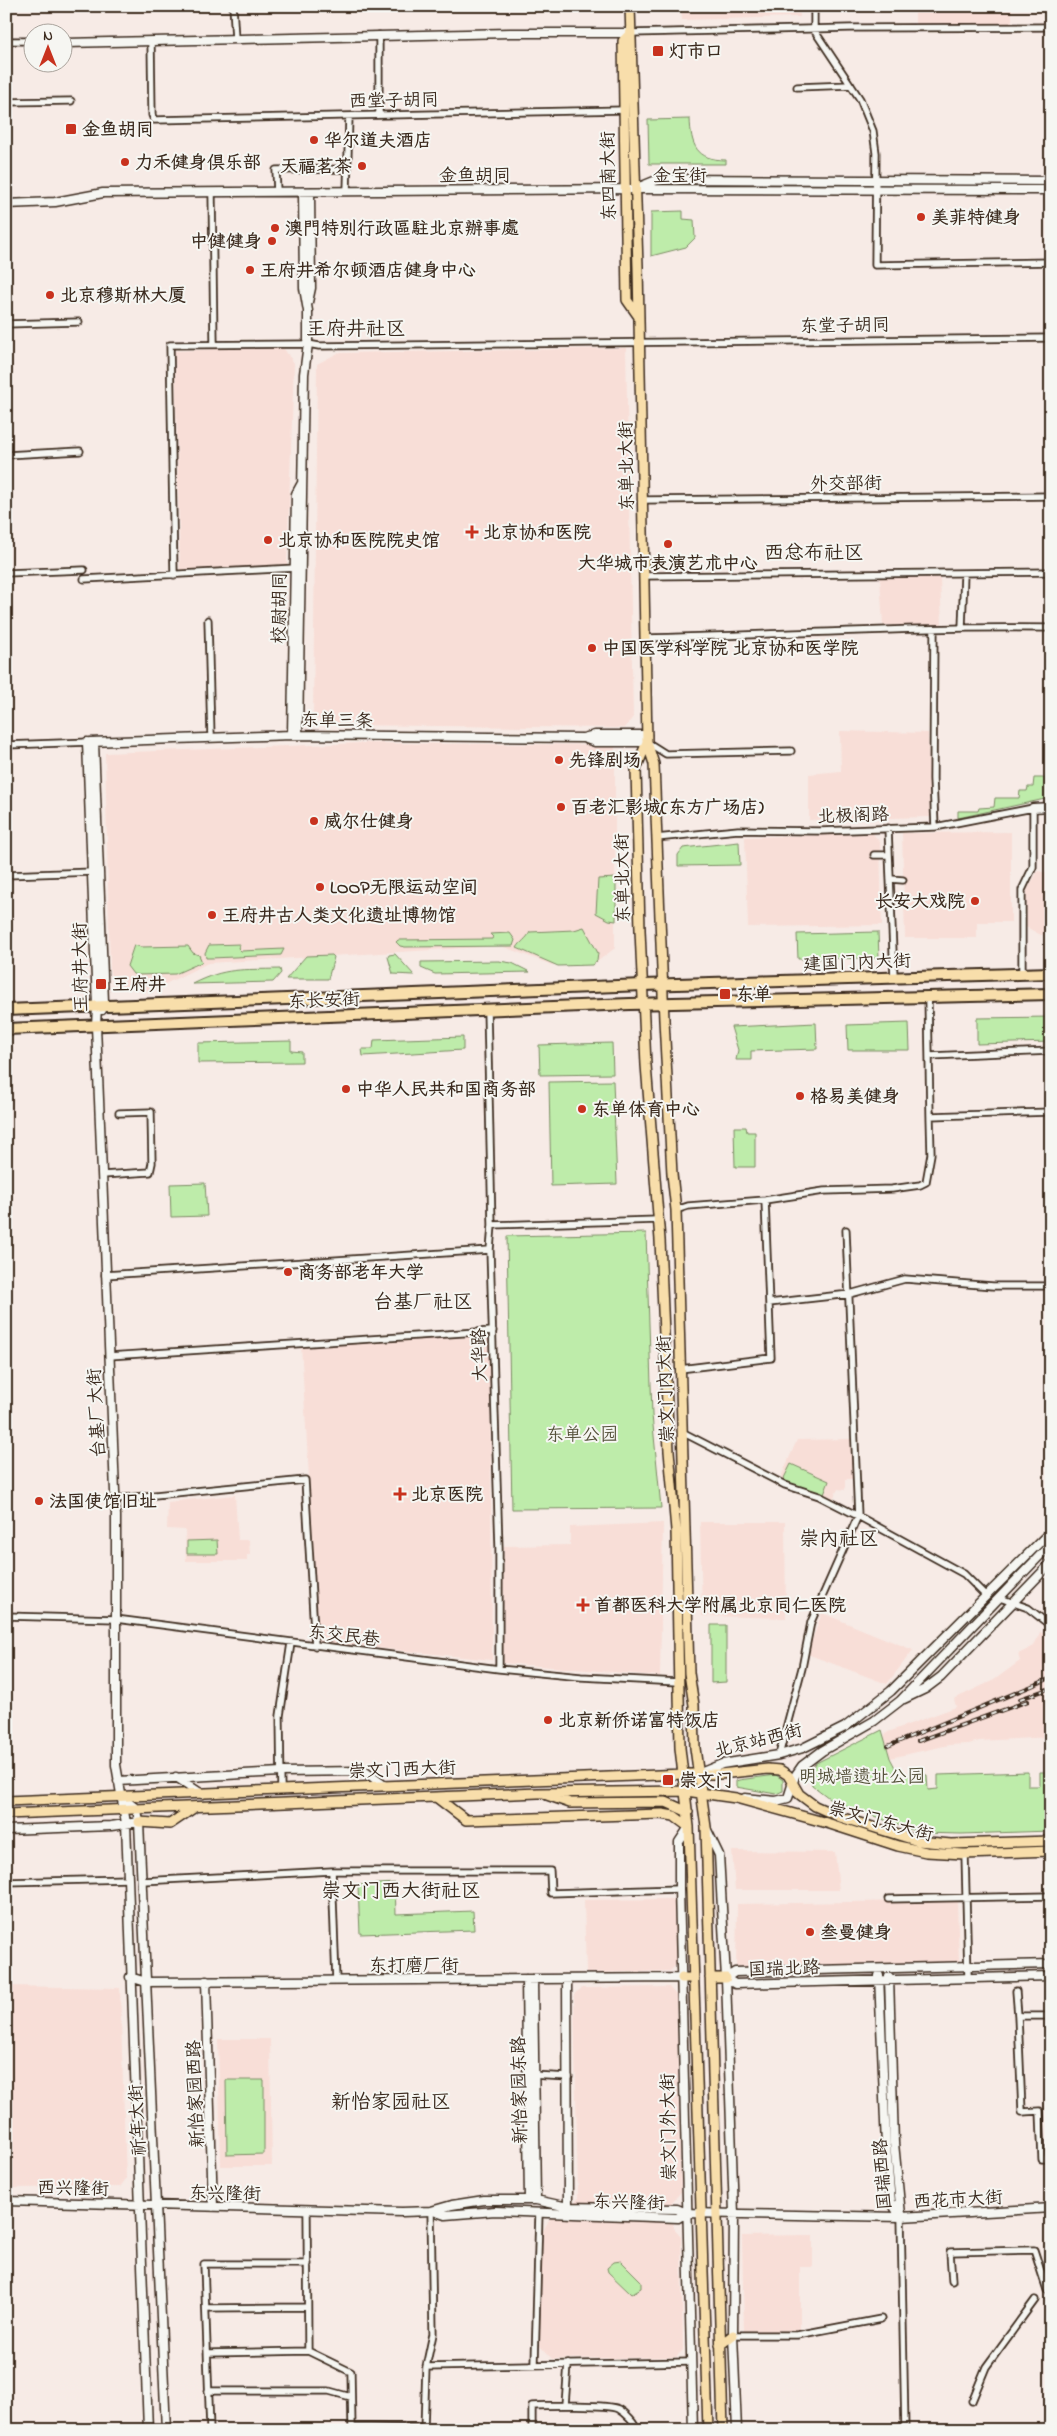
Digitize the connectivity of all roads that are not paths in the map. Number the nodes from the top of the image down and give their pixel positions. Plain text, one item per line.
1 (233, 6) edge
2 (630, 6) edge
3 (814, 6) edge
4 (1051, 27) edge
5 (814, 30) junction
6 (631, 33) junction
7 (379, 35) junction
8 (235, 38) junction
9 (6, 41) edge
10 (22, 41) edge
11 (151, 41) junction
12 (72, 43) edge
13 (851, 85) junction
14 (797, 87) dead end
15 (71, 101) dead end
16 (6, 102) edge
17 (623, 110) junction
18 (634, 110) junction
19 (379, 115) junction
20 (349, 116) junction
21 (348, 169) junction
22 (876, 180) junction
23 (1051, 181) edge
24 (625, 189) junction
25 (636, 189) junction
26 (1051, 190) edge
27 (347, 191) junction
28 (876, 191) junction
29 (277, 192) junction
30 (307, 192) junction
31 (212, 193) junction
32 (6, 204) edge
33 (1051, 262) edge
34 (639, 317) junction
35 (78, 322) dead end
36 (6, 324) edge
37 (1051, 338) edge
38 (639, 342) junction
39 (214, 344) junction
40 (308, 344) junction
41 (80, 451) dead end
42 (6, 455) edge
43 (1051, 496) edge
44 (642, 500) junction
45 (298, 568) junction
46 (84, 570) dead end
47 (6, 572) edge
48 (1051, 572) edge
49 (964, 574) junction
50 (174, 575) junction
51 (644, 576) junction
52 (84, 579) dead end
53 (208, 620) dead end
54 (962, 628) junction
55 (1051, 628) edge
56 (934, 630) junction
57 (645, 638) junction
58 (295, 734) junction
59 (211, 737) junction
60 (647, 738) junction
61 (90, 742) junction
62 (6, 746) edge
63 (791, 751) dead end
64 (1051, 807) edge
65 (1033, 808) junction
66 (935, 827) junction
67 (888, 828) junction
68 (656, 838) junction
69 (874, 855) dead end
70 (889, 855) junction
71 (93, 872) junction
72 (6, 875) edge
73 (890, 879) junction
74 (904, 880) dead end
75 (1022, 974) junction
76 (1051, 974) edge
77 (894, 977) junction
78 (664, 984) junction
79 (643, 985) junction
80 (1051, 994) edge
81 (928, 997) junction
82 (664, 1003) junction
83 (643, 1004) junction
84 (101, 1006) junction
85 (6, 1010) edge
86 (487, 1010) junction
87 (96, 1026) junction
88 (6, 1029) edge
89 (1051, 1051) edge
90 (930, 1056) junction
91 (1051, 1112) edge
92 (119, 1113) dead end
93 (930, 1116) junction
94 (102, 1175) junction
95 (765, 1200) junction
96 (676, 1210) junction
97 (658, 1220) junction
98 (492, 1225) junction
99 (846, 1230) dead end
100 (490, 1250) junction
101 (105, 1275) junction
102 (1051, 1286) edge
103 (850, 1294) junction
104 (769, 1303) junction
105 (493, 1331) junction
106 (108, 1356) junction
107 (680, 1369) junction
108 (682, 1432) junction
109 (115, 1499) junction
110 (858, 1516) junction
111 (1051, 1531) edge
112 (1051, 1544) edge
113 (1051, 1563) edge
114 (986, 1596) junction
115 (1000, 1598) junction
116 (1013, 1602) junction
117 (6, 1616) edge
118 (116, 1619) junction
119 (1051, 1626) edge
120 (291, 1643) junction
121 (315, 1646) junction
122 (499, 1669) junction
123 (678, 1682) junction
124 (900, 1700) junction
125 (779, 1755) junction
126 (281, 1772) junction
127 (699, 1773) junction
128 (684, 1774) junction
129 (176, 1777) junction
130 (118, 1780) junction
131 (793, 1785) junction
132 (385, 1786) junction
133 (281, 1791) junction
134 (686, 1791) junction
135 (702, 1792) junction
136 (538, 1793) junction
137 (203, 1794) junction
138 (436, 1797) junction
139 (122, 1798) junction
140 (736, 1798) junction
141 (6, 1801) edge
142 (195, 1807) junction
143 (124, 1810) junction
144 (137, 1810) junction
145 (688, 1812) junction
146 (6, 1814) edge
147 (139, 1822) junction
148 (126, 1824) junction
149 (689, 1826) junction
150 (706, 1827) junction
151 (6, 1830) edge
152 (1051, 1841) edge
153 (1051, 1851) edge
154 (965, 1854) junction
155 (332, 1871) junction
156 (128, 1879) junction
157 (142, 1881) junction
158 (6, 1882) edge
159 (679, 1889) junction
160 (1051, 1896) edge
161 (967, 1897) junction
162 (888, 1899) dead end
163 (1051, 1964) edge
164 (968, 1966) junction
165 (879, 1969) junction
166 (888, 1969) junction
167 (1051, 1976) edge
168 (130, 1977) junction
169 (968, 1977) dead end
170 (682, 1978) junction
171 (694, 1978) junction
172 (710, 1978) junction
173 (726, 1978) junction
174 (529, 1979) junction
175 (567, 1979) junction
176 (336, 1980) junction
177 (879, 1980) junction
178 (889, 1980) junction
179 (206, 1981) junction
180 (146, 1982) junction
181 (1016, 1991) dead end
182 (1018, 2016) junction
183 (1051, 2016) edge
184 (530, 2075) junction
185 (568, 2077) junction
186 (1051, 2159) edge
187 (532, 2200) junction
188 (6, 2201) edge
189 (138, 2204) junction
190 (156, 2206) junction
191 (213, 2207) junction
192 (568, 2207) junction
193 (1051, 2208) edge
194 (307, 2210) junction
195 (431, 2211) junction
196 (539, 2213) junction
197 (686, 2213) junction
198 (701, 2213) junction
199 (717, 2214) junction
200 (734, 2214) junction
201 (901, 2217) junction
202 (308, 2264) junction
203 (952, 2281) dead end
204 (1047, 2290) dead end
205 (1035, 2300) dead end
206 (307, 2307) junction
207 (206, 2308) junction
208 (882, 2319) dead end
209 (733, 2335) junction
210 (720, 2345) junction
211 (308, 2351) junction
212 (208, 2353) junction
213 (691, 2362) junction
214 (535, 2363) junction
215 (568, 2364) junction
216 (426, 2367) junction
217 (208, 2391) junction
218 (351, 2397) junction
219 (972, 2401) dead end
220 (565, 2405) junction
221 (352, 2428) edge
222 (424, 2429) edge
223 (148, 2430) edge
224 (166, 2430) edge
225 (210, 2430) edge
226 (532, 2430) edge
227 (637, 2430) edge
228 (693, 2430) edge
229 (708, 2430) edge
230 (723, 2430) edge
231 (737, 2430) edge
232 (904, 2430) edge

1 - 8 street
2 - 6 main road, 东四南大街
3 - 5 street
4 - 5 street
5 - 6 street
5 - 13 street
6 - 7 street
6 - 17 main road, 东四南大街
6 - 18 main road, 东四南大街
7 - 8 street
7 - 19 street
8 - 11 street
9 - 10 street
11 - 12 street
11 - 20 street, 西堂子胡同
13 - 14 street
13 - 22 street
15 - 16 street
17 - 18 street, 西堂子胡同
17 - 19 street, 西堂子胡同
17 - 24 main road, 东四南大街
18 - 25 main road, 东四南大街
19 - 20 street, 西堂子胡同
20 - 21 street
21 - 27 street
21 - 29 street
22 - 23 street, 金宝街
22 - 25 street, 金宝街
22 - 28 street
24 - 25 street, 金鱼胡同
24 - 27 street, 金鱼胡同
24 - 34 main road, 东四南大街
25 - 28 street, 金宝街
25 - 34 main road, 东单北大街
26 - 28 street, 金宝街
27 - 30 street, 金鱼胡同
28 - 33 street
29 - 30 street, 金鱼胡同
29 - 31 street, 金鱼胡同
30 - 40 street, 校尉胡同
31 - 32 street, 金鱼胡同
31 - 39 street
34 - 38 main road, 东单北大街
35 - 36 street
37 - 38 street, 东堂子胡同
38 - 40 street, 东堂子胡同
38 - 44 main road, 东单北大街
39 - 40 street, 东堂子胡同
39 - 50 street, 东堂子胡同
40 - 45 street, 校尉胡同
41 - 42 street
43 - 44 street, 外交部街
44 - 51 main road, 东单北大街
45 - 50 street
45 - 58 street, 校尉胡同
46 - 47 street
48 - 49 street
49 - 51 street
49 - 54 street
50 - 52 street
51 - 57 main road, 东单北大街
53 - 59 street
54 - 55 street
54 - 56 street
56 - 57 street
56 - 66 street
57 - 60 main road, 东单北大街
58 - 59 street, 东单三条
58 - 60 street, 东单三条
59 - 61 street, 东单三条
60 - 63 street
60 - 68 main road, 东单北大街
60 - 79 main road, 东单北大街
61 - 62 street
61 - 71 street, 王府井大街
61 - 84 street, 王府井大街
64 - 65 street, 北极阁路
65 - 66 street, 北极阁路
65 - 75 street
66 - 67 street, 北极阁路
67 - 68 street, 北极阁路
67 - 70 street
68 - 78 main road, 东单北大街
69 - 70 street
70 - 73 street
71 - 72 street
71 - 84 street, 王府井大街
73 - 74 street
73 - 77 street
75 - 76 highway, 建国门内大街
75 - 77 highway, 建国门内大街
77 - 78 highway, 建国门内大街
78 - 79 highway, 建国门内大街
78 - 82 main road, 东单北大街
79 - 83 main road, 东单北大街
79 - 84 highway, 东长安街
80 - 81 highway, 建国门内大街
81 - 82 highway, 建国门内大街
81 - 90 street
82 - 83 highway, 建国门内大街
82 - 96 main road, 崇文门内大街
83 - 86 highway, 东长安街
83 - 97 main road, 崇文门内大街
84 - 85 highway, 东长安街
84 - 87 street, 王府井大街
86 - 87 highway, 东长安街
86 - 98 street, 大华路
87 - 88 highway, 东长安街
87 - 94 street, 台基厂大街
89 - 90 street
90 - 93 street
91 - 93 street
92 - 94 street
93 - 95 street
94 - 101 street, 台基厂大街
95 - 96 street
95 - 104 street
96 - 107 main road, 崇文门内大街
97 - 98 street
97 - 123 main road, 崇文门内大街
98 - 100 street, 大华路
99 - 103 street
100 - 101 street
100 - 105 street, 大华路
101 - 106 street, 台基厂大街
102 - 103 street
103 - 104 street
103 - 110 street
104 - 107 street
105 - 106 street
105 - 122 street, 大华路
106 - 109 street, 台基厂大街
107 - 108 main road, 崇文门内大街
108 - 110 street
108 - 127 main road, 崇文门内大街
109 - 118 street, 台基厂大街
109 - 121 street
110 - 114 street
110 - 125 street
111 - 114 street, 北京站西街
112 - 115 street, 北京站西街
113 - 116 street
114 - 125 street, 北京站西街
115 - 116 street
115 - 124 street, 北京站西街
116 - 119 street
116 - 124 street
117 - 118 street, 东交民巷
118 - 120 street, 东交民巷
118 - 130 street, 台基厂大街
120 - 121 street, 东交民巷
120 - 126 street
121 - 122 street, 东交民巷
122 - 123 street, 东交民巷
123 - 128 main road, 崇文门内大街
124 - 131 street, 北京站西街
125 - 127 street, 北京站西街
126 - 129 street
126 - 132 street
126 - 133 street
127 - 128 main road, 崇文门西大街
127 - 131 main road, 北京站西街
127 - 135 main road
128 - 132 main road, 崇文门西大街
128 - 134 main road, 崇文门外大街
129 - 130 street
129 - 137 street
130 - 139 street, 台基厂大街
131 - 140 street, 崇文门东大街
131 - 152 main road, 崇文门东大街
132 - 133 main road, 崇文门西大街
133 - 137 main road, 崇文门西大街
134 - 135 main road, 崇文门东大街
134 - 136 main road, 崇文门西大街
134 - 145 main road, 崇文门外大街
135 - 140 main road, 崇文门东大街
135 - 150 main road
136 - 138 main road, 崇文门西大街
136 - 145 main road
137 - 139 main road, 崇文门西大街
138 - 142 main road, 崇文门西大街
138 - 149 main road
139 - 141 main road, 崇文门西大街
139 - 143 street, 台基厂大街
139 - 144 street
140 - 154 main road, 崇文门东大街
142 - 144 main road, 崇文门西大街
142 - 147 main road
143 - 144 main road, 崇文门西大街
143 - 146 main road, 崇文门西大街
143 - 148 street, 祈年大街
144 - 147 street, 祈年大街
145 - 149 main road, 崇文门外大街
147 - 148 street
147 - 157 street, 祈年大街
148 - 151 street
148 - 156 street, 祈年大街
149 - 159 street, 崇文门外大街
149 - 171 main road, 崇文门外大街
150 - 172 main road
150 - 173 street
153 - 154 main road, 崇文门东大街
154 - 161 street
155 - 157 street
155 - 159 street
155 - 176 street
156 - 158 street
156 - 168 street, 祈年大街
157 - 180 street, 祈年大街
159 - 170 street, 崇文门外大街
160 - 161 street
161 - 162 street
161 - 164 street
163 - 164 street, 国瑞北路
164 - 166 street, 国瑞北路
164 - 169 street
165 - 166 street, 国瑞北路
165 - 173 street, 国瑞北路
165 - 177 street, 国瑞西路
166 - 178 street, 国瑞西路
167 - 178 street, 国瑞北路
168 - 180 street, 东打磨厂街
168 - 189 street, 祈年大街
170 - 171 main road
170 - 175 street, 东打磨厂街
170 - 197 street, 崇文门外大街
171 - 198 main road, 崇文门外大街
172 - 173 main road
172 - 199 main road
173 - 177 street, 国瑞北路
173 - 200 street
174 - 175 street, 东打磨厂街
174 - 176 street, 东打磨厂街
174 - 184 street, 新怡家园东路
175 - 185 street
176 - 179 street, 东打磨厂街
177 - 178 street, 国瑞北路
177 - 201 street, 国瑞西路
178 - 201 street, 国瑞西路
179 - 180 street, 东打磨厂街
179 - 191 street, 新怡家园西路
180 - 190 street, 祈年大街
181 - 182 street
182 - 183 street
182 - 186 street
184 - 185 street
184 - 187 street, 新怡家园东路
185 - 192 street
187 - 192 street, 东兴隆街
187 - 195 street, 东兴隆街
188 - 189 street, 西兴隆街
189 - 190 street, 东兴隆街
189 - 223 street, 祈年大街
190 - 191 street, 东兴隆街
190 - 224 street, 祈年大街
191 - 194 street, 东兴隆街
192 - 197 street, 东兴隆街
193 - 201 street, 西花市大街
194 - 195 street, 东兴隆街
194 - 202 street
195 - 196 street, 东兴隆街
195 - 216 street
196 - 197 street, 东兴隆街
196 - 214 street
197 - 198 street, 西花市大街
197 - 213 street, 崇文门外大街
198 - 199 street, 西花市大街
198 - 229 main road, 崇文门外大街
199 - 200 street, 西花市大街
199 - 210 main road
200 - 201 street, 西花市大街
200 - 209 street
201 - 232 street
202 - 206 street
202 - 207 street
203 - 204 street
205 - 219 street
206 - 207 street
206 - 211 street
207 - 212 street
208 - 209 street
209 - 210 main road
209 - 231 street
210 - 230 main road
211 - 212 street
211 - 218 street
212 - 217 street
213 - 215 street
213 - 228 street, 崇文门外大街
214 - 215 street
214 - 216 street
215 - 220 street
216 - 222 street
217 - 218 street
217 - 225 street
218 - 221 street
220 - 226 street
220 - 227 street
221 - 222 street

